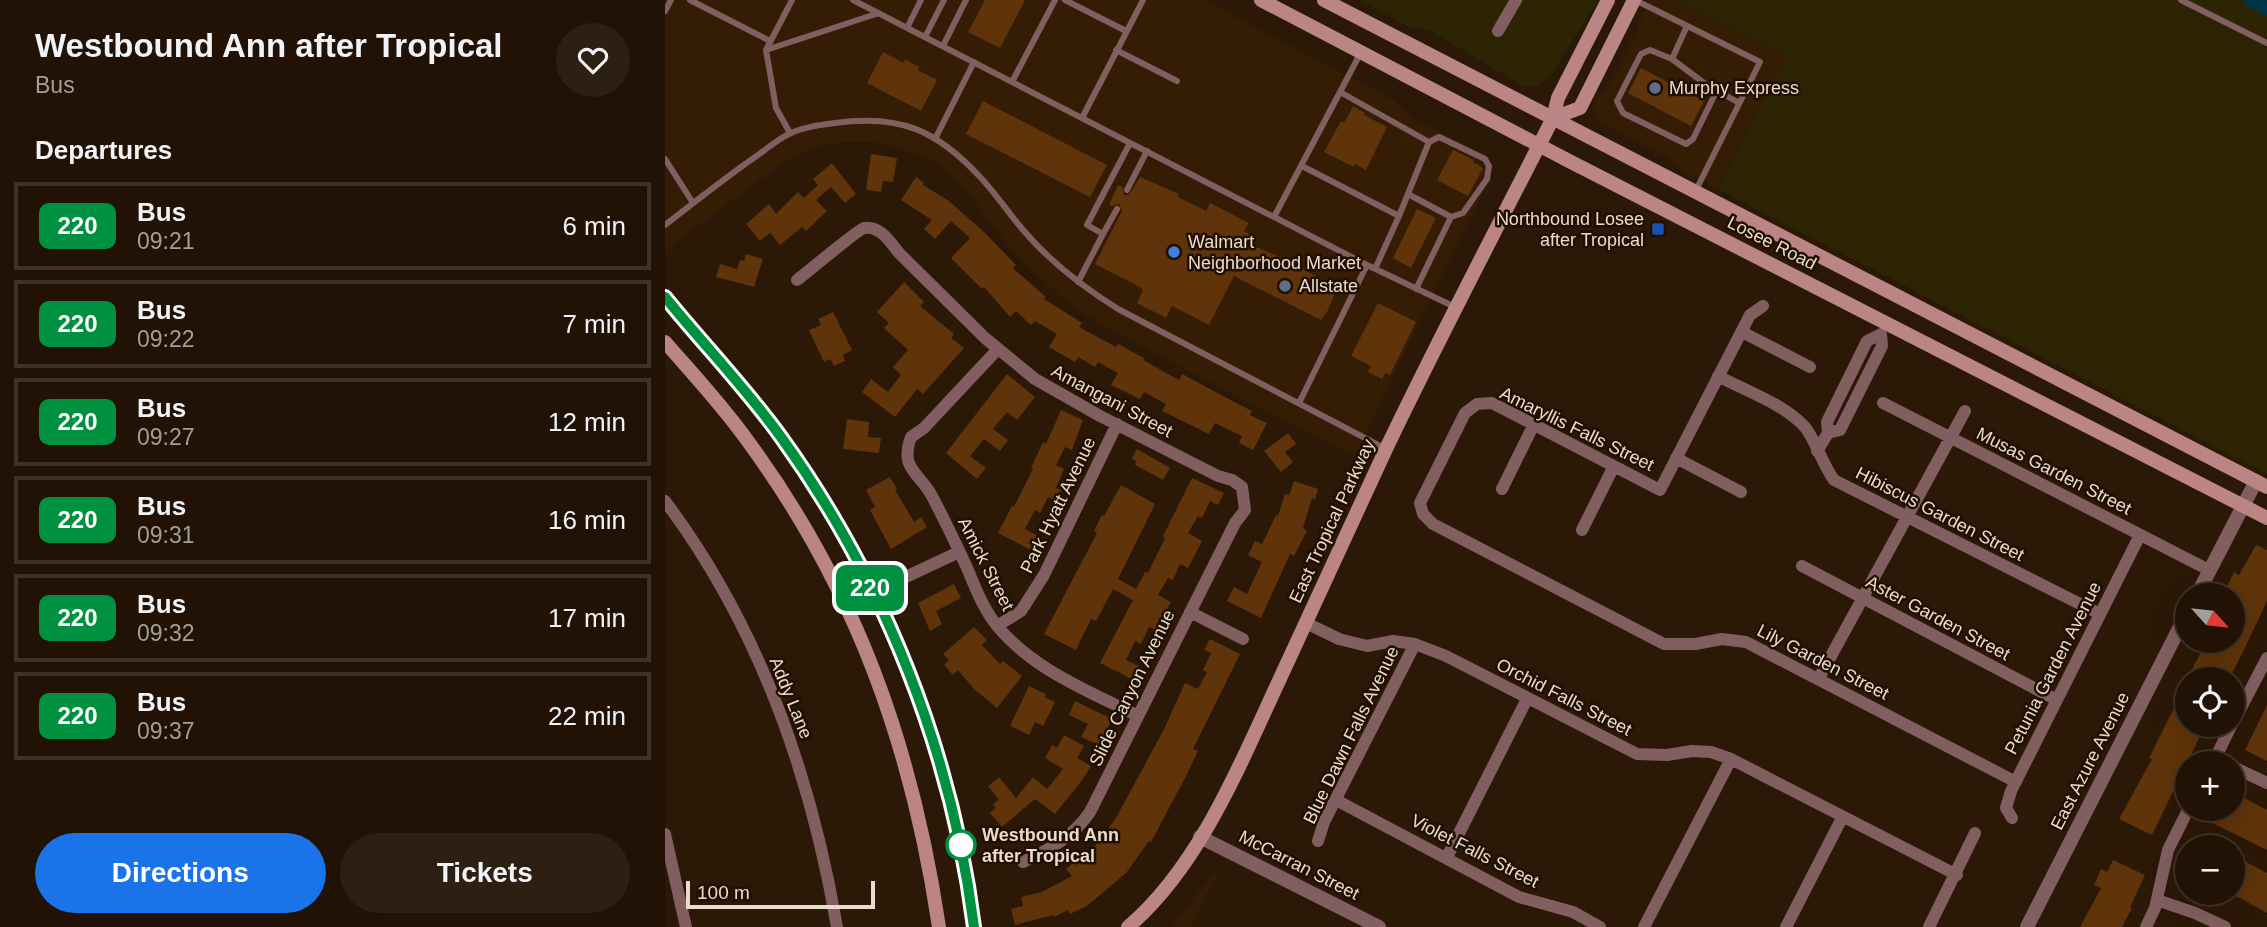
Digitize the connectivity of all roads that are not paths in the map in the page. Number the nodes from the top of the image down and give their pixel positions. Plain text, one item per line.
1 (671, 0) edge
2 (690, 0) edge
3 (792, 0) edge
4 (853, 0) edge
5 (921, 0) edge
6 (944, 0) edge
7 (966, 0) edge
8 (1055, 0) edge
9 (1065, 0) edge
10 (1143, 0) edge
11 (1261, 0) edge
12 (1324, 0) edge
13 (1516, 0) edge
14 (1608, 0) edge
15 (1635, 0) edge
16 (2182, 0) edge
17 (665, 11) edge
18 (879, 13) junction
19 (1687, 26) junction
20 (907, 27) junction
21 (1498, 31) dead end
22 (1126, 32) junction
23 (925, 37) junction
24 (770, 41) junction
25 (2267, 43) edge
26 (943, 46) junction
27 (767, 50) junction
28 (1116, 50) junction
29 (1361, 52) junction
30 (1671, 59) junction
31 (974, 62) junction
32 (1177, 81) dead end
33 (1011, 82) junction
34 (1717, 90) junction
35 (1340, 92) junction
36 (1739, 103) junction
37 (1082, 118) junction
38 (1553, 118) junction
39 (790, 133) junction
40 (936, 136) junction
41 (1429, 142) junction
42 (1130, 143) junction
43 (1539, 146) junction
44 (1147, 152) junction
45 (665, 159) edge
46 (1301, 166) junction
47 (1127, 190) dead end
48 (1696, 190) junction
49 (1408, 194) junction
50 (693, 203) junction
51 (1117, 209) dead end
52 (1399, 216) junction
53 (1275, 217) junction
54 (1451, 217) junction
55 (665, 225) edge
56 (1103, 234) junction
57 (1367, 265) junction
58 (1375, 269) junction
59 (797, 280) dead end
60 (1078, 282) junction
61 (1416, 289) junction
62 (665, 297) edge
63 (1763, 306) dead end
64 (1455, 307) junction
65 (1883, 329) junction
66 (1742, 332) junction
67 (665, 342) edge
68 (998, 349) junction
69 (1810, 367) dead end
70 (1718, 376) junction
71 (1299, 403) junction
72 (1883, 403) dead end
73 (1965, 411) dead end
74 (1117, 424) junction
75 (1534, 425) junction
76 (1950, 438) junction
77 (1386, 449) junction
78 (1817, 451) junction
79 (1676, 458) junction
80 (1615, 466) junction
81 (2261, 484) edge
82 (1502, 489) dead end
83 (1741, 492) dead end
84 (665, 501) edge
85 (1245, 504) joint
86 (2243, 506) junction
87 (1423, 514) joint
88 (1907, 516) junction
89 (2267, 519) edge
90 (1582, 530) dead end
91 (2140, 535) junction
92 (959, 552) junction
93 (1802, 566) dead end
94 (2209, 570) junction
95 (2203, 583) edge
96 (872, 593) junction
97 (1863, 598) junction
98 (846, 605) junction
99 (1190, 612) junction
100 (2100, 614) junction
101 (1305, 623) junction
102 (997, 626) junction
103 (2175, 637) edge
104 (1243, 639) dead end
105 (1415, 644) junction
106 (2267, 657) edge
107 (1819, 678) junction
108 (1527, 699) junction
109 (2057, 700) junction
110 (2245, 700) edge
111 (1138, 716) junction
112 (1731, 759) junction
113 (2245, 773) edge
114 (2016, 782) junction
115 (2267, 783) edge
116 (1336, 800) junction
117 (1842, 818) junction
118 (2012, 818) dead end
119 (2182, 821) edge
120 (1975, 833) dead end
121 (665, 834) edge
122 (1201, 837) junction
123 (1318, 841) dead end
124 (1447, 857) junction
125 (1023, 862) dead end
126 (1957, 875) junction
127 (2157, 901) junction
128 (1137, 924) edge
129 (686, 927) edge
130 (837, 927) edge
131 (939, 927) edge
132 (974, 927) edge
133 (1379, 927) edge
134 (1600, 927) edge
135 (1644, 927) edge
136 (1786, 927) edge
137 (1929, 927) edge
138 (2027, 927) edge
139 (2146, 927) edge
140 (2225, 927) edge

1 - 17 lane
2 - 24 lane
3 - 24 lane
4 - 18 lane
5 - 20 lane
6 - 23 lane
7 - 26 lane
8 - 33 lane
9 - 22 lane
10 - 22 lane
11 - 29 main road, Losee Road
12 - 38 main road, Losee Road
13 - 21 street
14 - 38 main road, East Tropical Parkway
15 - 19 lane
15 - 38 main road
16 - 25 lane
18 - 20 lane
18 - 27 lane
19 - 30 lane
19 - 36 lane
20 - 23 lane
22 - 28 lane
23 - 26 lane
24 - 27 lane
26 - 31 lane
27 - 39 lane
28 - 32 lane
28 - 37 lane
29 - 35 lane
29 - 43 main road, Losee Road
30 - 34 lane
30 - 34 lane
31 - 33 lane
31 - 40 lane
33 - 37 lane
34 - 36 lane
35 - 41 lane
35 - 46 lane
36 - 48 lane
37 - 42 lane
38 - 43 main road, East Tropical Parkway
38 - 48 main road, Losee Road
39 - 40 lane
39 - 50 lane
40 - 60 lane
41 - 49 lane
41 - 54 lane
42 - 44 lane
42 - 56 lane
43 - 64 main road, East Tropical Parkway
43 - 65 main road, Losee Road
44 - 47 lane
44 - 53 lane
45 - 50 lane
46 - 52 lane
46 - 53 lane
48 - 81 main road, Losee Road
49 - 52 lane
49 - 54 lane
50 - 55 lane
51 - 56 lane
52 - 58 lane
53 - 57 lane
54 - 61 lane
56 - 60 lane
57 - 58 lane
57 - 71 lane
58 - 61 lane
59 - 68 street, Amangani Street
60 - 71 lane
61 - 64 lane
62 - 96 main road
63 - 66 street
64 - 77 main road, East Tropical Parkway
65 - 78 street
65 - 86 main road, Losee Road
66 - 69 street
66 - 70 street
67 - 98 main road
68 - 74 street, Amangani Street
68 - 92 street, Amick Street
70 - 78 street, Hibiscus Garden Street
70 - 79 street
71 - 77 lane
72 - 76 street, Musas Garden Street
73 - 76 street
74 - 85 street, Amangani Street
74 - 102 street, Park Hyatt Avenue
75 - 80 street, Amaryllis Falls Street
75 - 82 street
75 - 87 street, Amaryllis Falls Street
76 - 88 street
76 - 91 street, Musas Garden Street
77 - 101 main road, East Tropical Parkway
78 - 88 street, Hibiscus Garden Street
79 - 80 street, Amaryllis Falls Street
79 - 83 street
80 - 90 street
81 - 86 street
84 - 130 street, Addy Lane
85 - 99 street, Slide Canyon Avenue
86 - 89 main road, Losee Road
86 - 94 street
87 - 107 street, Lily Garden Street
88 - 97 street
88 - 100 street, Hibiscus Garden Street
91 - 94 street, Musas Garden Street
91 - 100 street, Petunia Garden Avenue
92 - 96 street
92 - 102 street, Amick Street
93 - 97 street, Aster Garden Street
94 - 95 street
96 - 98 street
96 - 132 main road
97 - 107 street
97 - 109 street, Aster Garden Street
98 - 131 main road
99 - 104 street
99 - 111 street, Slide Canyon Avenue
100 - 109 street, Petunia Garden Avenue
101 - 105 street, Orchid Falls Street
101 - 122 main road, East Tropical Parkway
102 - 111 street, Amick Street
103 - 138 street, East Azure Avenue
105 - 108 street, Orchid Falls Street
105 - 116 street, Blue Dawn Falls Avenue
106 - 110 street
107 - 114 street, Lily Garden Street
108 - 112 street, Orchid Falls Street
108 - 124 street
109 - 114 street, Petunia Garden Avenue
111 - 125 street, Slide Canyon Avenue
112 - 117 street, Orchid Falls Street
112 - 135 street
113 - 115 street
114 - 118 street, Petunia Garden Avenue
116 - 123 street, Blue Dawn Falls Avenue
116 - 124 street, Violet Falls Street
117 - 126 street, Orchid Falls Street
117 - 136 street
119 - 127 street
120 - 126 street
121 - 129 street
122 - 128 main road, East Tropical Parkway
122 - 133 street, McCarran Street
124 - 134 street, Violet Falls Street
126 - 137 street
127 - 139 street
127 - 140 street

